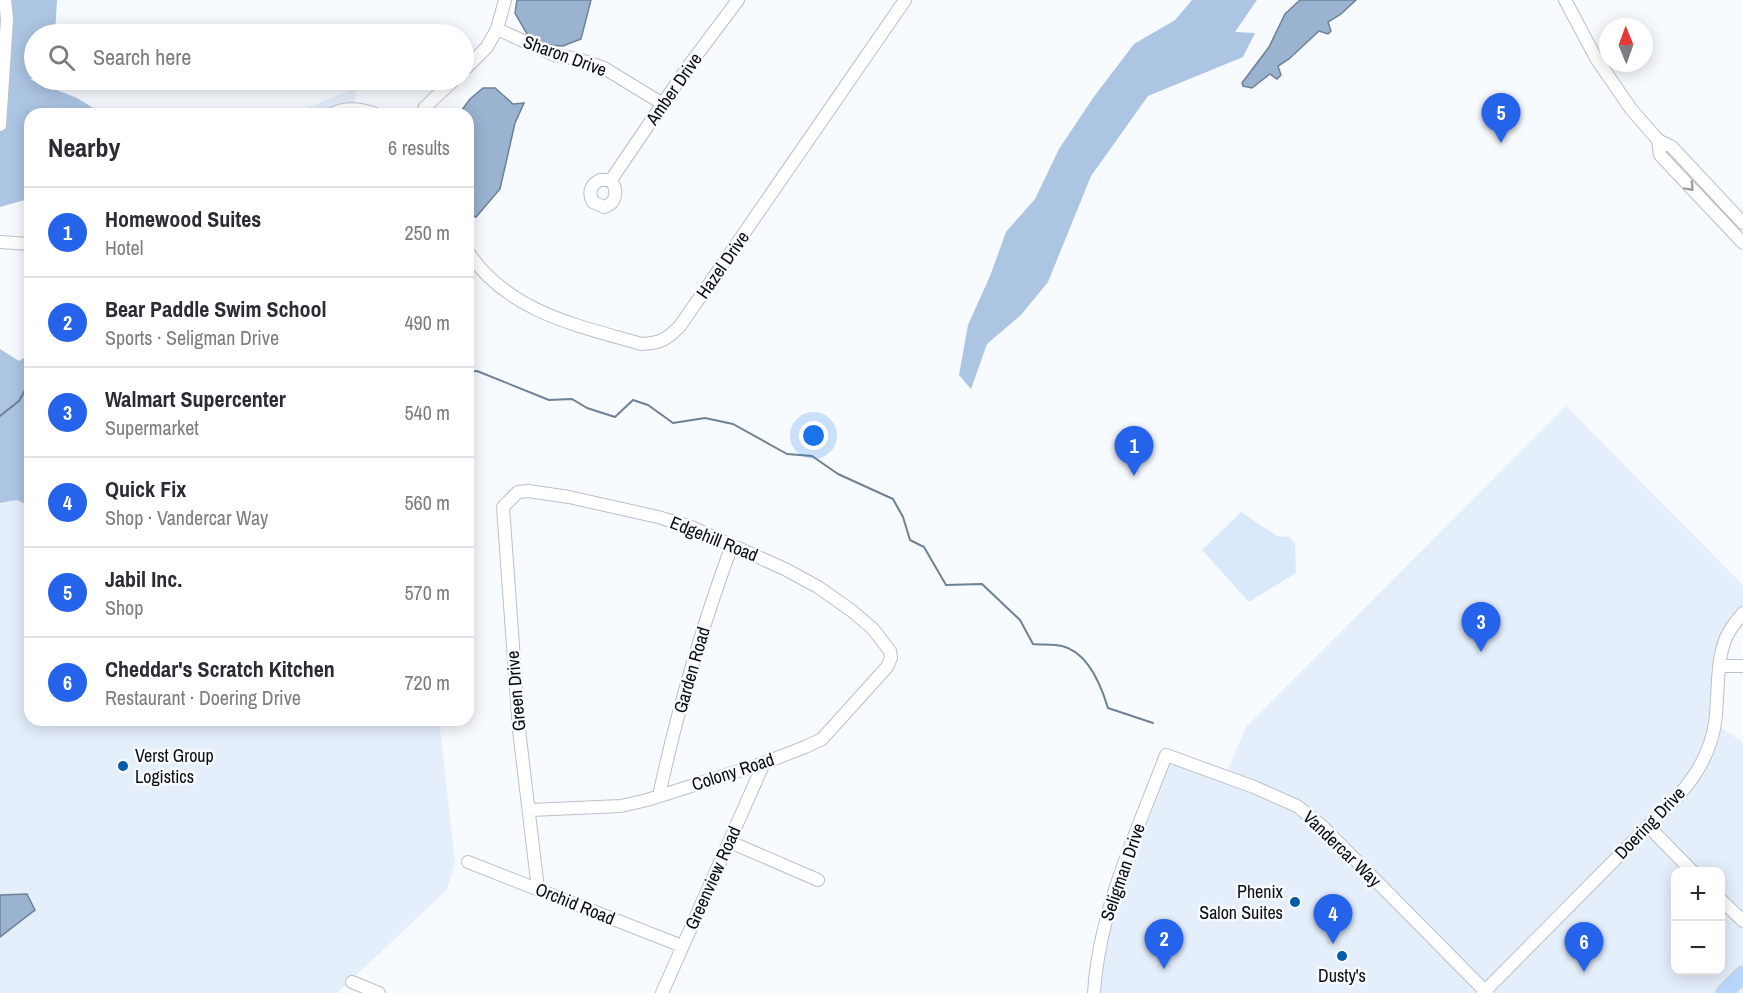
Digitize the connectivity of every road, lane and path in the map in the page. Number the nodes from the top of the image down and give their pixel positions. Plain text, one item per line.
1 (5, 0) edge
2 (506, 0) edge
3 (738, 0) edge
4 (905, 0) edge
5 (1564, 0) edge
6 (497, 29) junction
7 (474, 60) edge
8 (443, 90) edge
9 (663, 104) junction
10 (425, 108) edge
11 (0, 125) edge
12 (1658, 140) junction
13 (611, 180) dead end
14 (1743, 223) edge
15 (0, 242) edge
16 (1743, 243) edge
17 (24, 244) edge
18 (474, 261) edge
19 (512, 496) joint
20 (732, 545) junction
21 (1743, 613) edge
22 (890, 651) joint
23 (1720, 666) junction
24 (1743, 666) edge
25 (1166, 754) joint
26 (764, 763) junction
27 (659, 796) junction
28 (530, 810) junction
29 (1648, 826) junction
30 (730, 842) junction
31 (468, 862) dead end
32 (1689, 867) edge
33 (818, 880) dead end
34 (538, 889) junction
35 (1725, 904) edge
36 (1743, 921) edge
37 (682, 946) junction
38 (1743, 974) edge
39 (352, 982) dead end
40 (1485, 992) edge
41 (379, 993) edge
42 (662, 993) edge
43 (1094, 993) edge
44 (1724, 993) edge

1 - 11 street
2 - 6 street
3 - 9 street, Amber Drive
4 - 18 street, Hazel Drive
5 - 12 street
6 - 7 street
6 - 9 street, Sharon Drive
8 - 10 street
9 - 13 street, Amber Drive
12 - 14 street
12 -> 16 street
15 - 17 street
19 - 20 street, Edgehill Road
19 - 28 street, Green Drive
20 - 22 street, Edgehill Road
20 - 27 street, Garden Road
21 - 23 street, Doering Drive
22 - 26 street, Colony Road
23 - 24 street
23 - 29 street, Doering Drive
25 - 40 street, Vandercar Way
25 - 43 street, Seligman Drive
26 - 27 street, Colony Road
26 - 30 street, Greenview Road
27 - 28 street, Colony Road
28 - 34 street, Green Drive
29 - 32 street
29 - 40 street, Doering Drive
30 - 33 street
30 - 37 street, Greenview Road
31 - 34 street, Orchid Road
34 - 37 street, Orchid Road
35 - 36 street
37 - 42 street, Greenview Road
38 - 44 main road
39 - 41 street

